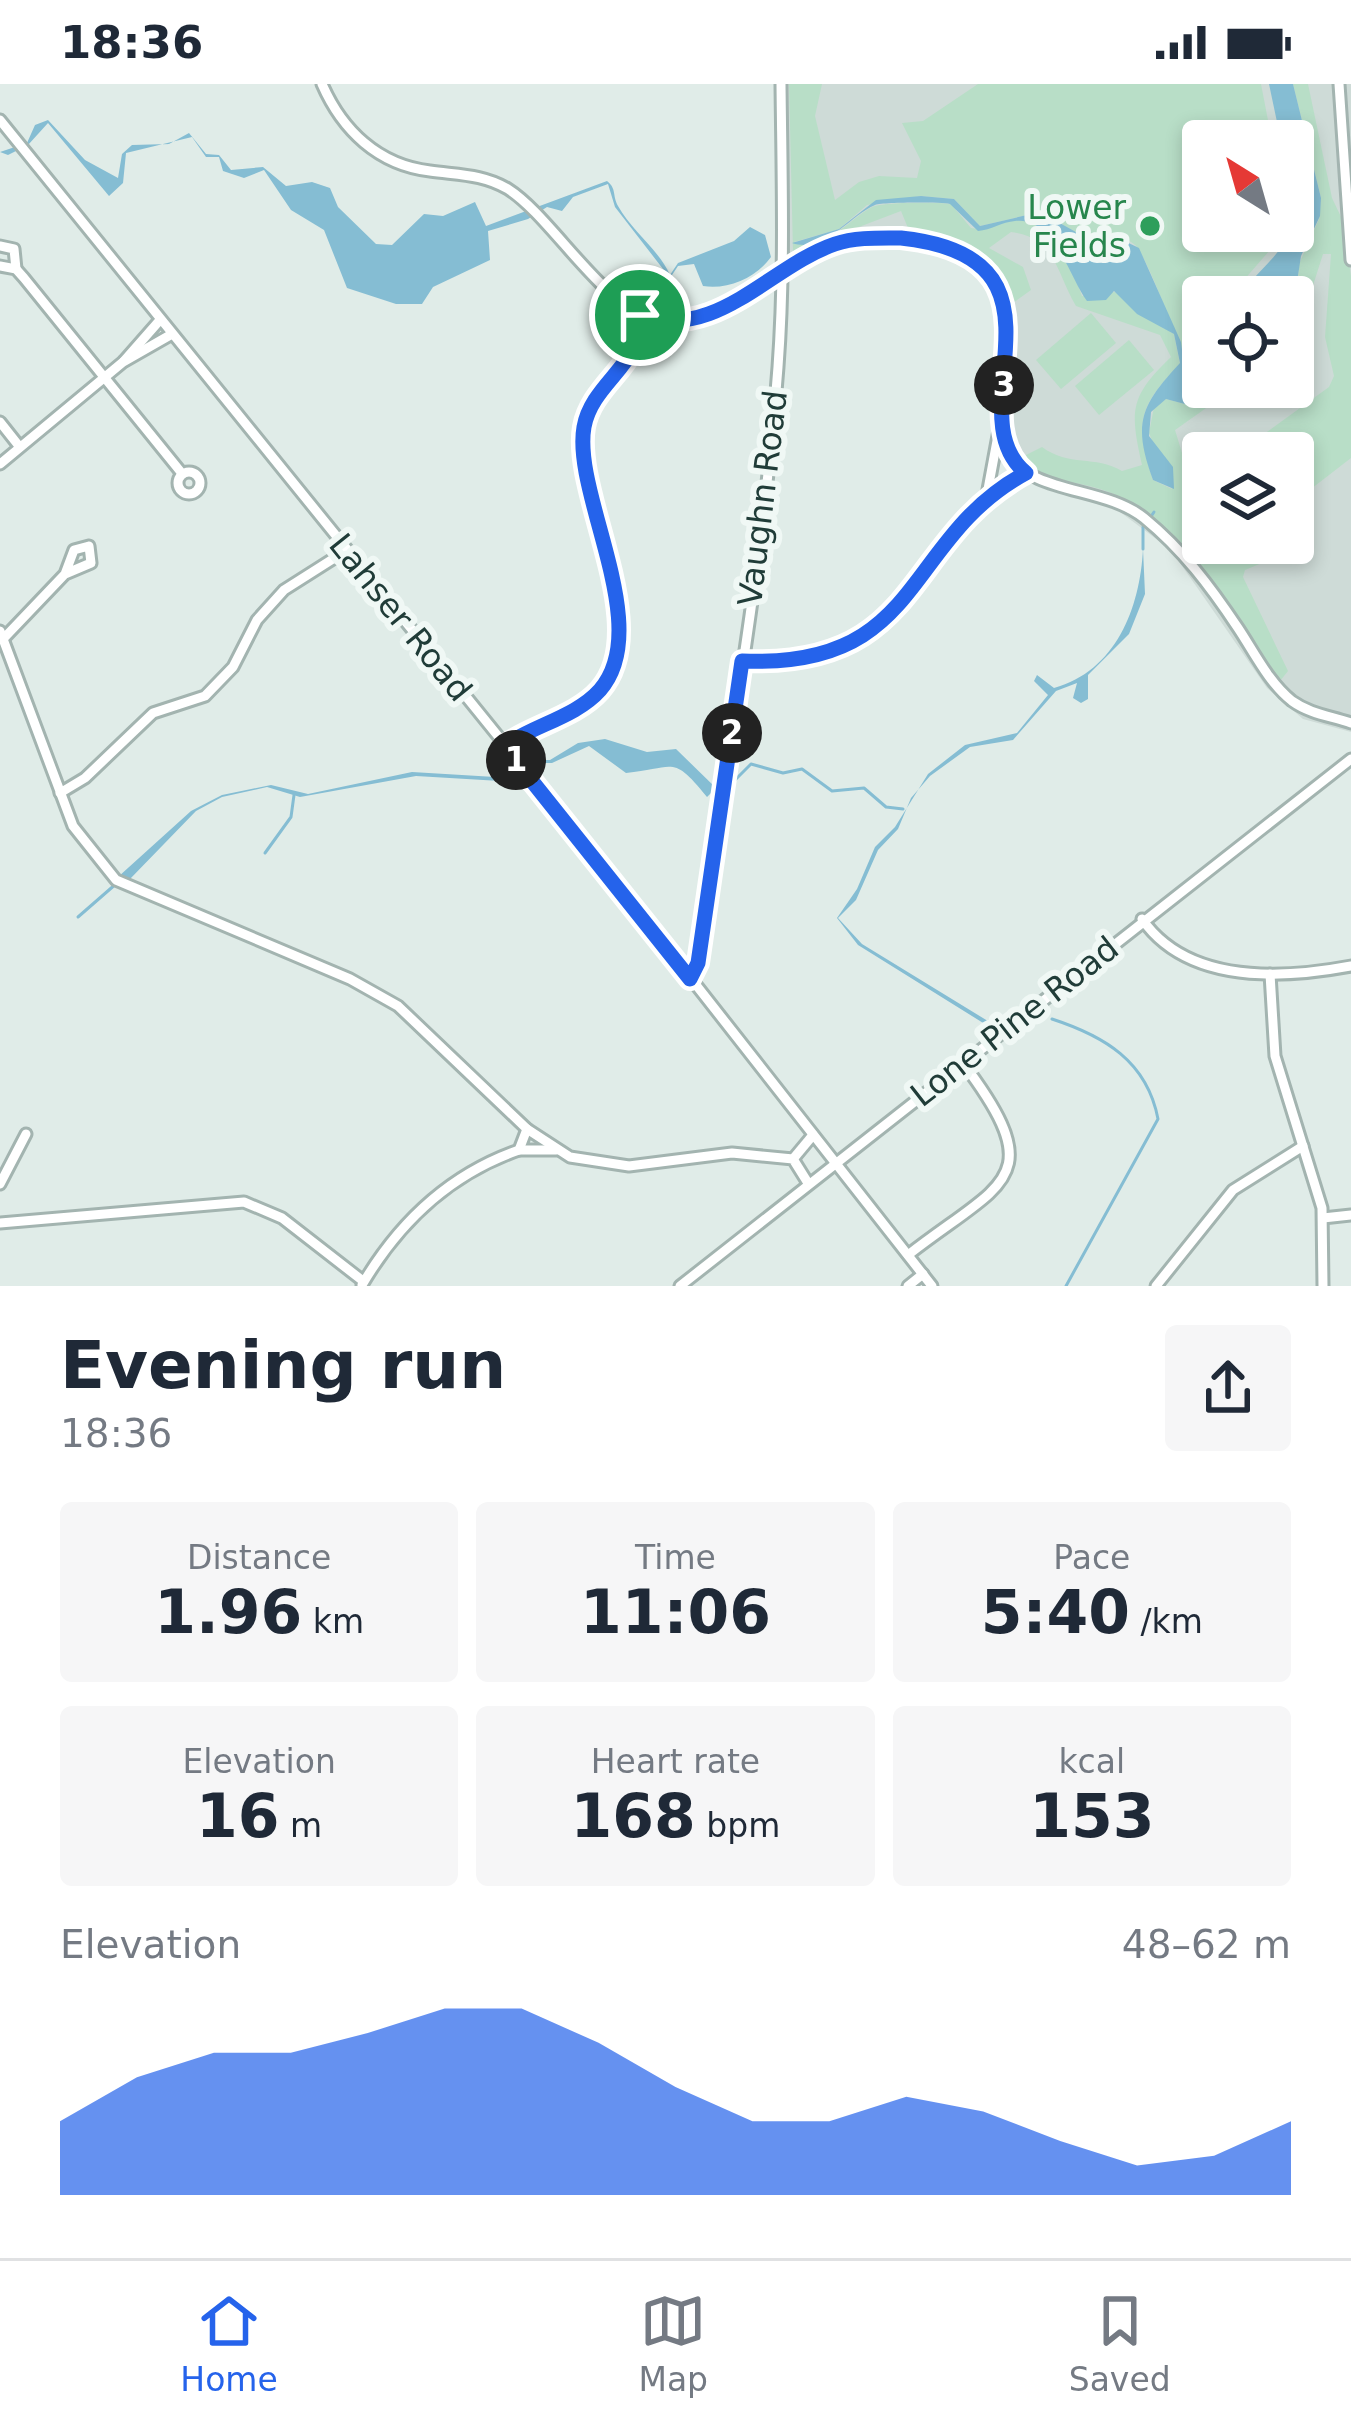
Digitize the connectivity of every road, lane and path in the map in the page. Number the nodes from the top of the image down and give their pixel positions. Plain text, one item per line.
1 (322, 84) edge
2 (781, 84) edge
3 (1339, 84) edge
4 (0, 120) edge
5 (0, 246) edge
6 (1351, 260) edge
7 (0, 266) edge
8 (16, 269) junction
9 (783, 274) junction
10 (640, 315) junction
11 (160, 320) junction
12 (668, 322) junction
13 (172, 334) junction
14 (641, 340) junction
15 (124, 362) junction
16 (104, 378) junction
17 (0, 422) edge
18 (999, 430) junction
19 (19, 446) junction
20 (1, 460) edge
21 (180, 471) dead end
22 (1026, 473) junction
23 (986, 500) junction
24 (347, 550) junction
25 (65, 574) dead end
26 (2, 635) edge
27 (742, 661) junction
28 (1351, 724) edge
29 (504, 746) junction
30 (1351, 759) edge
31 (60, 793) junction
32 (1142, 919) junction
33 (1351, 966) edge
34 (1270, 974) junction
35 (690, 979) junction
36 (963, 1064) junction
37 (526, 1129) junction
38 (26, 1134) dead end
39 (813, 1135) junction
40 (1303, 1147) junction
41 (519, 1150) junction
42 (558, 1150) junction
43 (793, 1159) junction
44 (834, 1162) junction
45 (808, 1183) junction
46 (0, 1184) edge
47 (1351, 1215) edge
48 (1323, 1218) junction
49 (0, 1223) edge
50 (908, 1255) junction
51 (923, 1274) junction
52 (362, 1284) edge
53 (680, 1286) edge
54 (908, 1286) edge
55 (932, 1286) edge
56 (1156, 1286) edge
57 (1323, 1286) edge

1 - 10 street
2 - 9 street, Vaughn Road
3 - 6 street
4 - 11 street, Lahser Road
5 - 8 street
7 - 8 street
8 - 16 street
9 - 12 street
9 - 18 street
9 - 27 street, Vaughn Road
10 - 12 street
10 - 14 street
11 - 13 street, Lahser Road
11 - 15 street
12 - 14 street
13 - 15 street
13 - 24 street, Lahser Road
14 - 29 street
15 - 16 street
16 - 19 street
16 - 21 street
17 - 19 street
18 - 22 street
18 - 23 street
19 - 20 street
22 - 23 street
22 - 28 street
23 - 27 street
24 - 29 street, Lahser Road
24 - 31 street
25 - 26 street
26 - 31 street
27 - 35 street, Vaughn Road
29 - 35 street, Lahser Road
30 - 32 street, Lone Pine Road
31 - 37 street
32 - 34 street
32 - 36 street, Lone Pine Road
33 - 34 street
34 - 40 street
35 - 39 street, Lahser Road
36 - 44 street, Lone Pine Road
36 - 50 street
37 - 41 street
37 - 42 street
38 - 46 street
39 - 43 street
39 - 44 street, Lahser Road
40 - 48 street
40 - 56 street
41 - 42 street
41 - 52 street
42 - 43 street
43 - 45 street
44 - 45 street, Lone Pine Road
44 - 50 street, Lahser Road
45 - 53 street, Lone Pine Road
47 - 48 street
48 - 57 street
49 - 52 street
50 - 51 street, Lahser Road
51 - 54 street
51 - 55 street, Lahser Road

